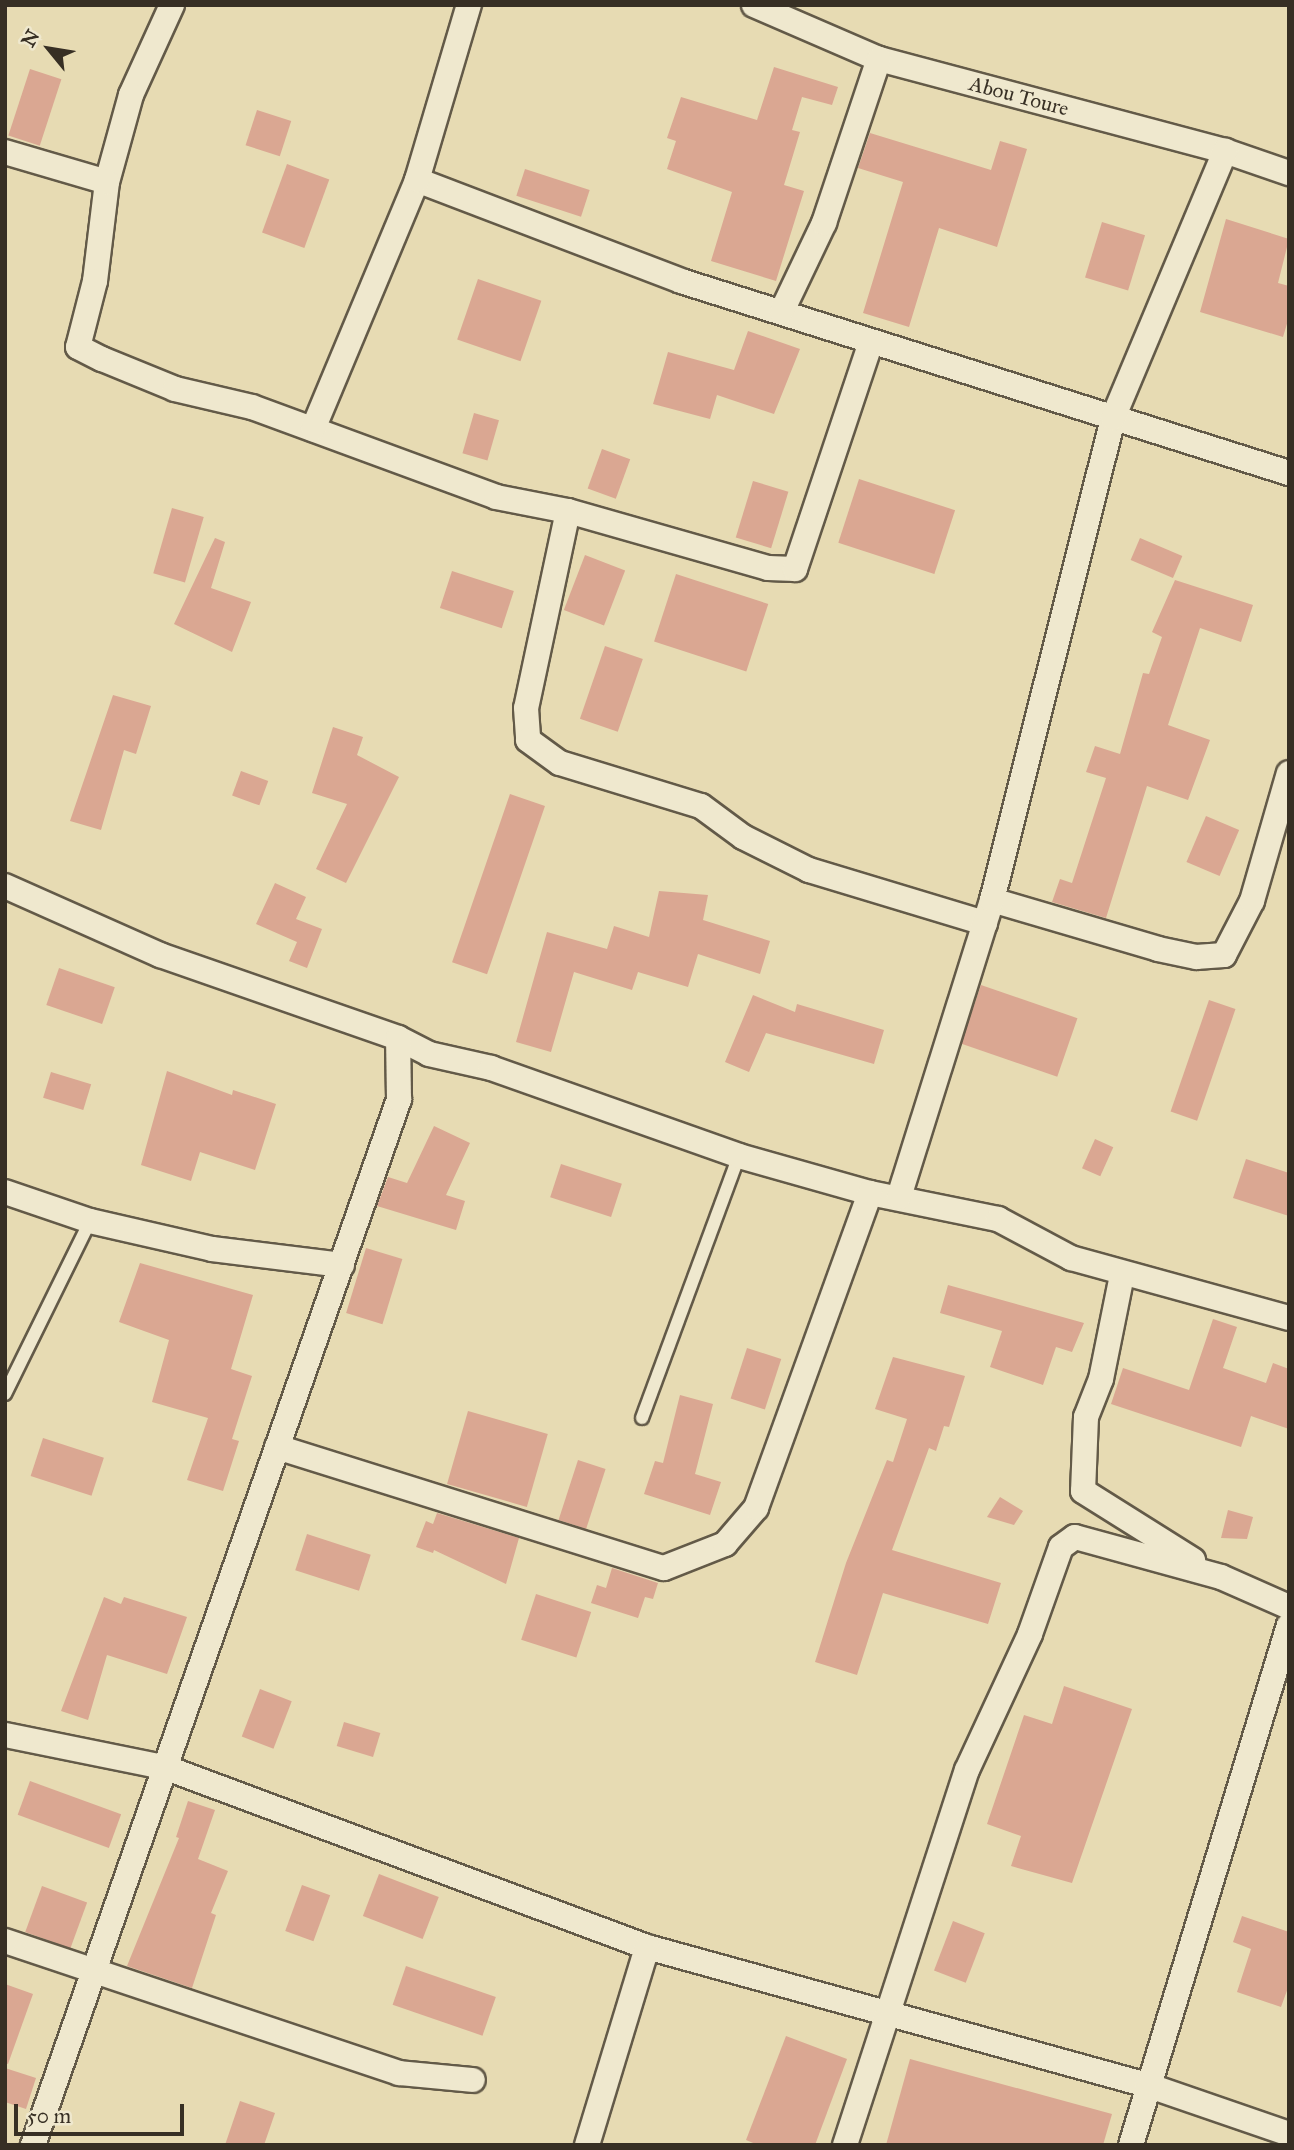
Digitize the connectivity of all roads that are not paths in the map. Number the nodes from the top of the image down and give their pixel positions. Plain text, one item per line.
1 (172, 5) edge
2 (469, 5) edge
3 (754, 5) edge
4 (879, 59) junction
5 (1225, 151) junction
6 (5, 152) edge
7 (1289, 173) edge
8 (417, 180) junction
9 (107, 182) junction
10 (782, 311) junction
11 (872, 342) junction
12 (1113, 418) junction
13 (313, 429) junction
14 (1289, 473) edge
15 (568, 511) junction
16 (1286, 786) edge
17 (5, 887) edge
18 (992, 900) junction
19 (985, 923) junction
20 (398, 1038) junction
21 (739, 1156) junction
22 (5, 1192) edge
23 (870, 1193) junction
24 (899, 1197) junction
25 (90, 1221) junction
26 (342, 1265) junction
27 (1122, 1275) junction
28 (1289, 1318) edge
29 (5, 1394) edge
30 (642, 1418) dead end
31 (277, 1447) junction
32 (1221, 1577) junction
33 (1289, 1607) edge
34 (1289, 1625) edge
35 (5, 1735) edge
36 (164, 1767) junction
37 (5, 1941) edge
38 (647, 1947) junction
39 (94, 1971) junction
40 (888, 2012) junction
41 (473, 2080) dead end
42 (1147, 2085) junction
43 (1289, 2134) edge
44 (33, 2145) edge
45 (587, 2145) edge
46 (845, 2145) edge
47 (1131, 2145) edge

1 - 9 street
2 - 8 street
3 - 4 street, Abou Toure
4 - 5 street, Abou Toure
4 - 10 street
5 - 7 street, Abou Toure
5 - 12 street
6 - 9 street
8 - 10 street
8 - 13 street
9 - 13 street
10 - 11 street
11 - 12 street
11 - 15 street
12 - 14 street
12 - 18 street
13 - 15 street
15 - 19 street
16 - 18 street
17 - 20 street
18 - 19 street
19 - 24 street
20 - 21 street
20 - 26 street
21 - 23 street
21 - 30 lane
22 - 25 street
23 - 24 street
23 - 31 street
24 - 27 street
25 - 26 street
25 - 29 lane
26 - 31 street
27 - 28 street
27 - 32 street
31 - 36 street
32 - 33 street
32 - 40 street
34 - 42 street
35 - 36 street
36 - 38 street
36 - 39 street
37 - 39 street
38 - 40 street
38 - 45 street
39 - 41 street
39 - 44 street
40 - 42 street
40 - 46 street
42 - 43 street
42 - 47 street

